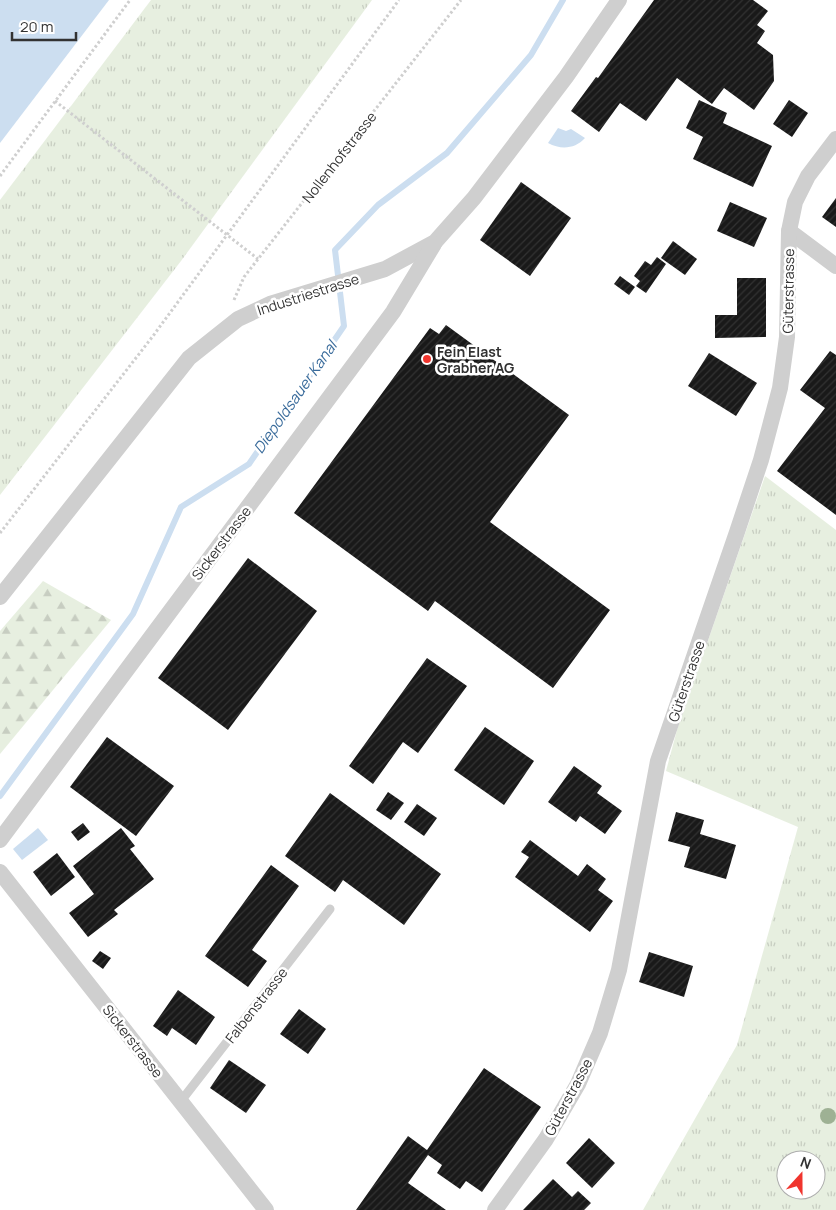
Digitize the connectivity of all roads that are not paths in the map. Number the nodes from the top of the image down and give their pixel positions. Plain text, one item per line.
1 (619, 0) edge
2 (836, 139) edge
3 (789, 231) junction
4 (435, 242) junction
5 (836, 266) edge
6 (0, 597) edge
7 (0, 840) edge
8 (0, 872) edge
9 (330, 909) dead end
10 (181, 1101) junction
11 (266, 1210) edge
12 (494, 1210) edge

1 - 4 street, Industriestrasse
2 - 3 street, Güterstrasse
3 - 5 street
3 - 12 street, Güterstrasse
4 - 6 street, Industriestrasse
4 - 7 street, Sickerstrasse
8 - 10 street, Sickerstrasse
9 - 10 lane, Falbenstrasse
10 - 11 street, Sickerstrasse

